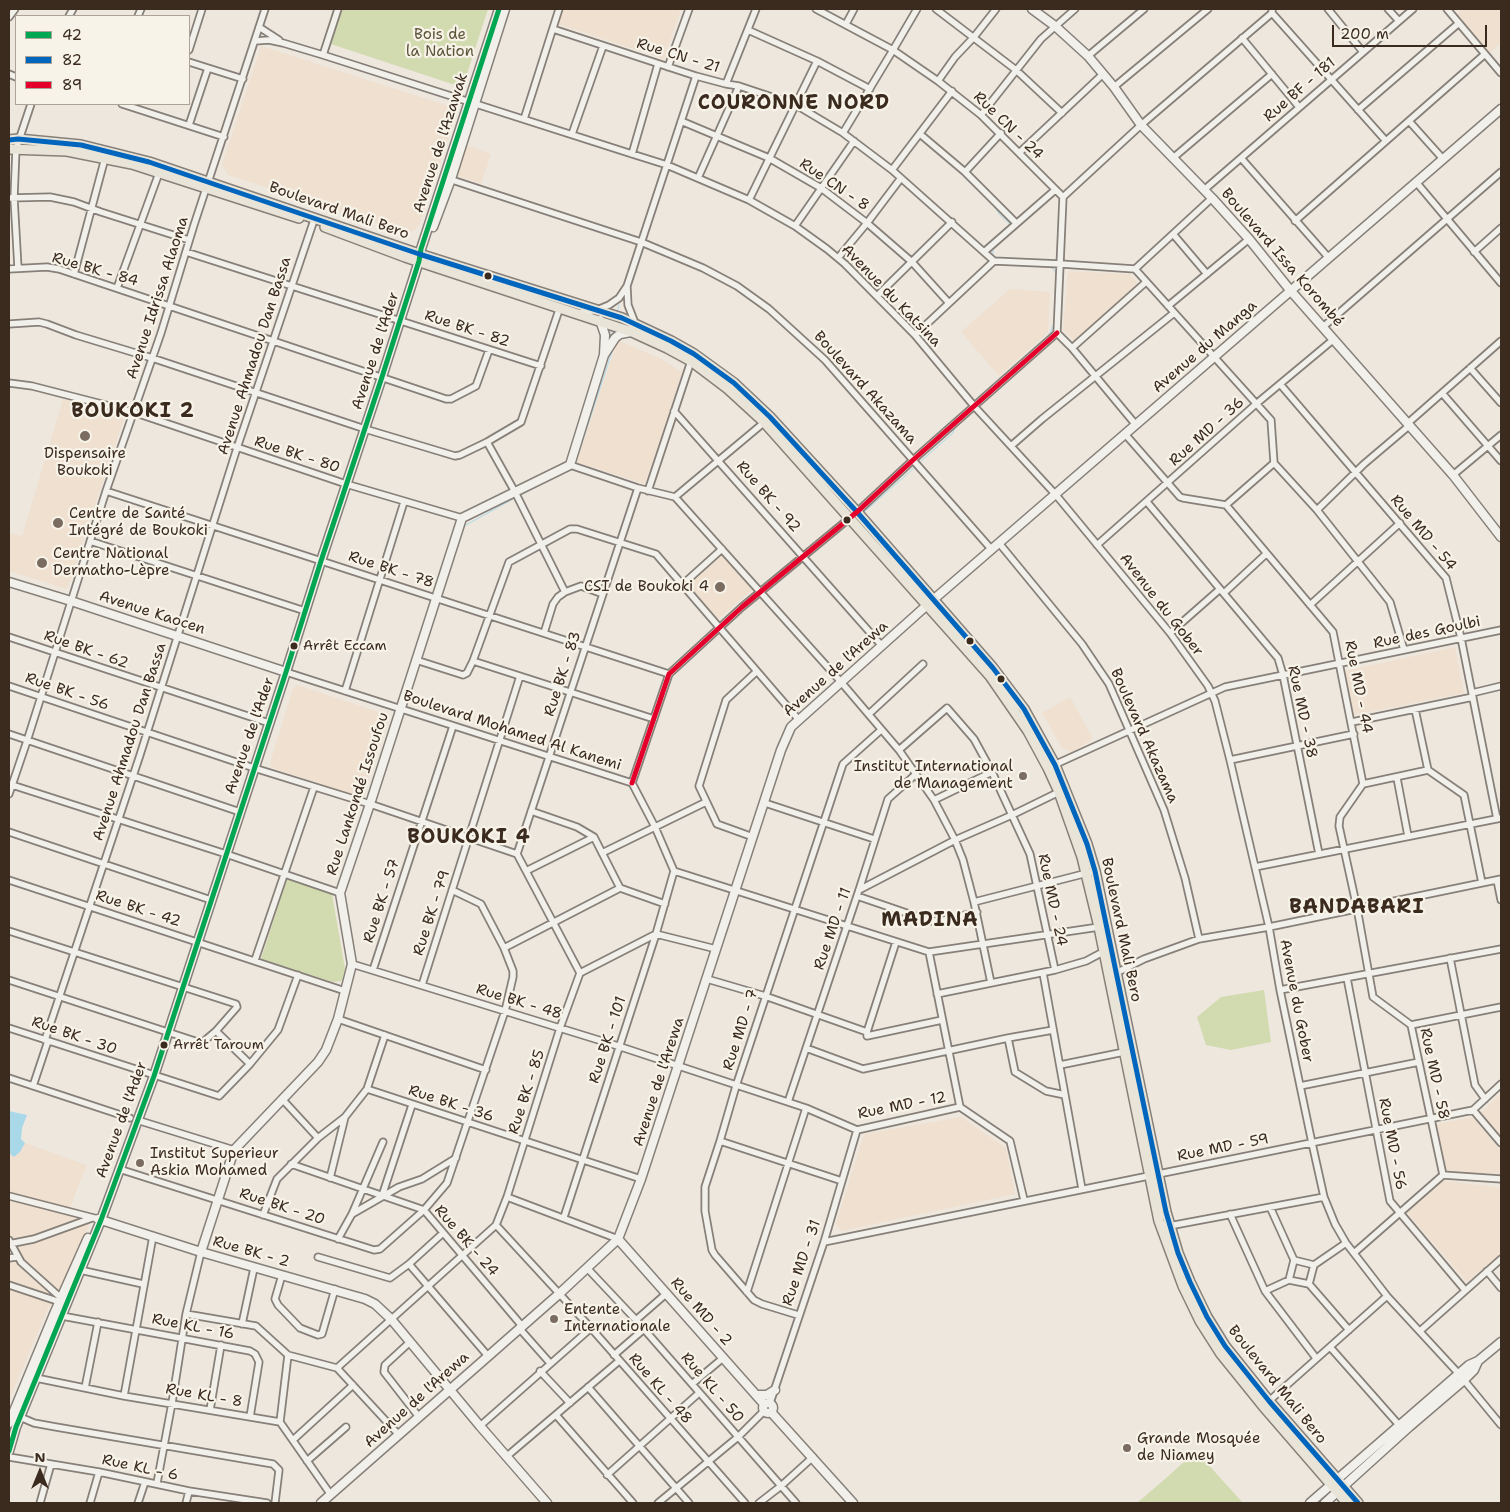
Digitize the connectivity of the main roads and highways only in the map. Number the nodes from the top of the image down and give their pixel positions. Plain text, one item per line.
1 (13, 144) edge
2 (208, 185) junction
3 (420, 256) junction
4 (633, 327) junction
5 (767, 420) junction
6 (1052, 766) junction
7 (1091, 872) junction
8 (1135, 1084) junction
9 (1154, 1175) junction
10 (1252, 1386) junction
11 (1337, 1486) junction
12 (1348, 1503) edge
13 (1358, 1503) edge

1 - 2 main road, Boulevard Mali Bero
1 - 2 main road, Boulevard Mali Bero
2 - 3 main road, Boulevard Mali Bero
2 - 3 main road, Boulevard Mali Bero
3 - 4 main road, Boulevard Mali Bero
3 - 4 main road, Boulevard Mali Bero
4 - 5 main road, Boulevard Mali Bero
4 - 5 main road, Boulevard Mali Bero
5 - 6 main road, Boulevard Mali Bero
6 - 7 main road, Boulevard Mali Bero
6 - 7 main road, Boulevard Mali Bero
7 - 8 main road, Boulevard Mali Bero
7 - 8 main road, Boulevard Mali Bero
8 - 9 main road, Boulevard Mali Bero
9 - 10 main road, Boulevard Mali Bero
9 - 10 main road, Boulevard Mali Bero
10 - 11 main road, Boulevard Mali Bero
10 - 11 main road, Boulevard Mali Bero
11 - 12 main road, Boulevard Mali Bero
11 - 13 main road, Boulevard Mali Bero

